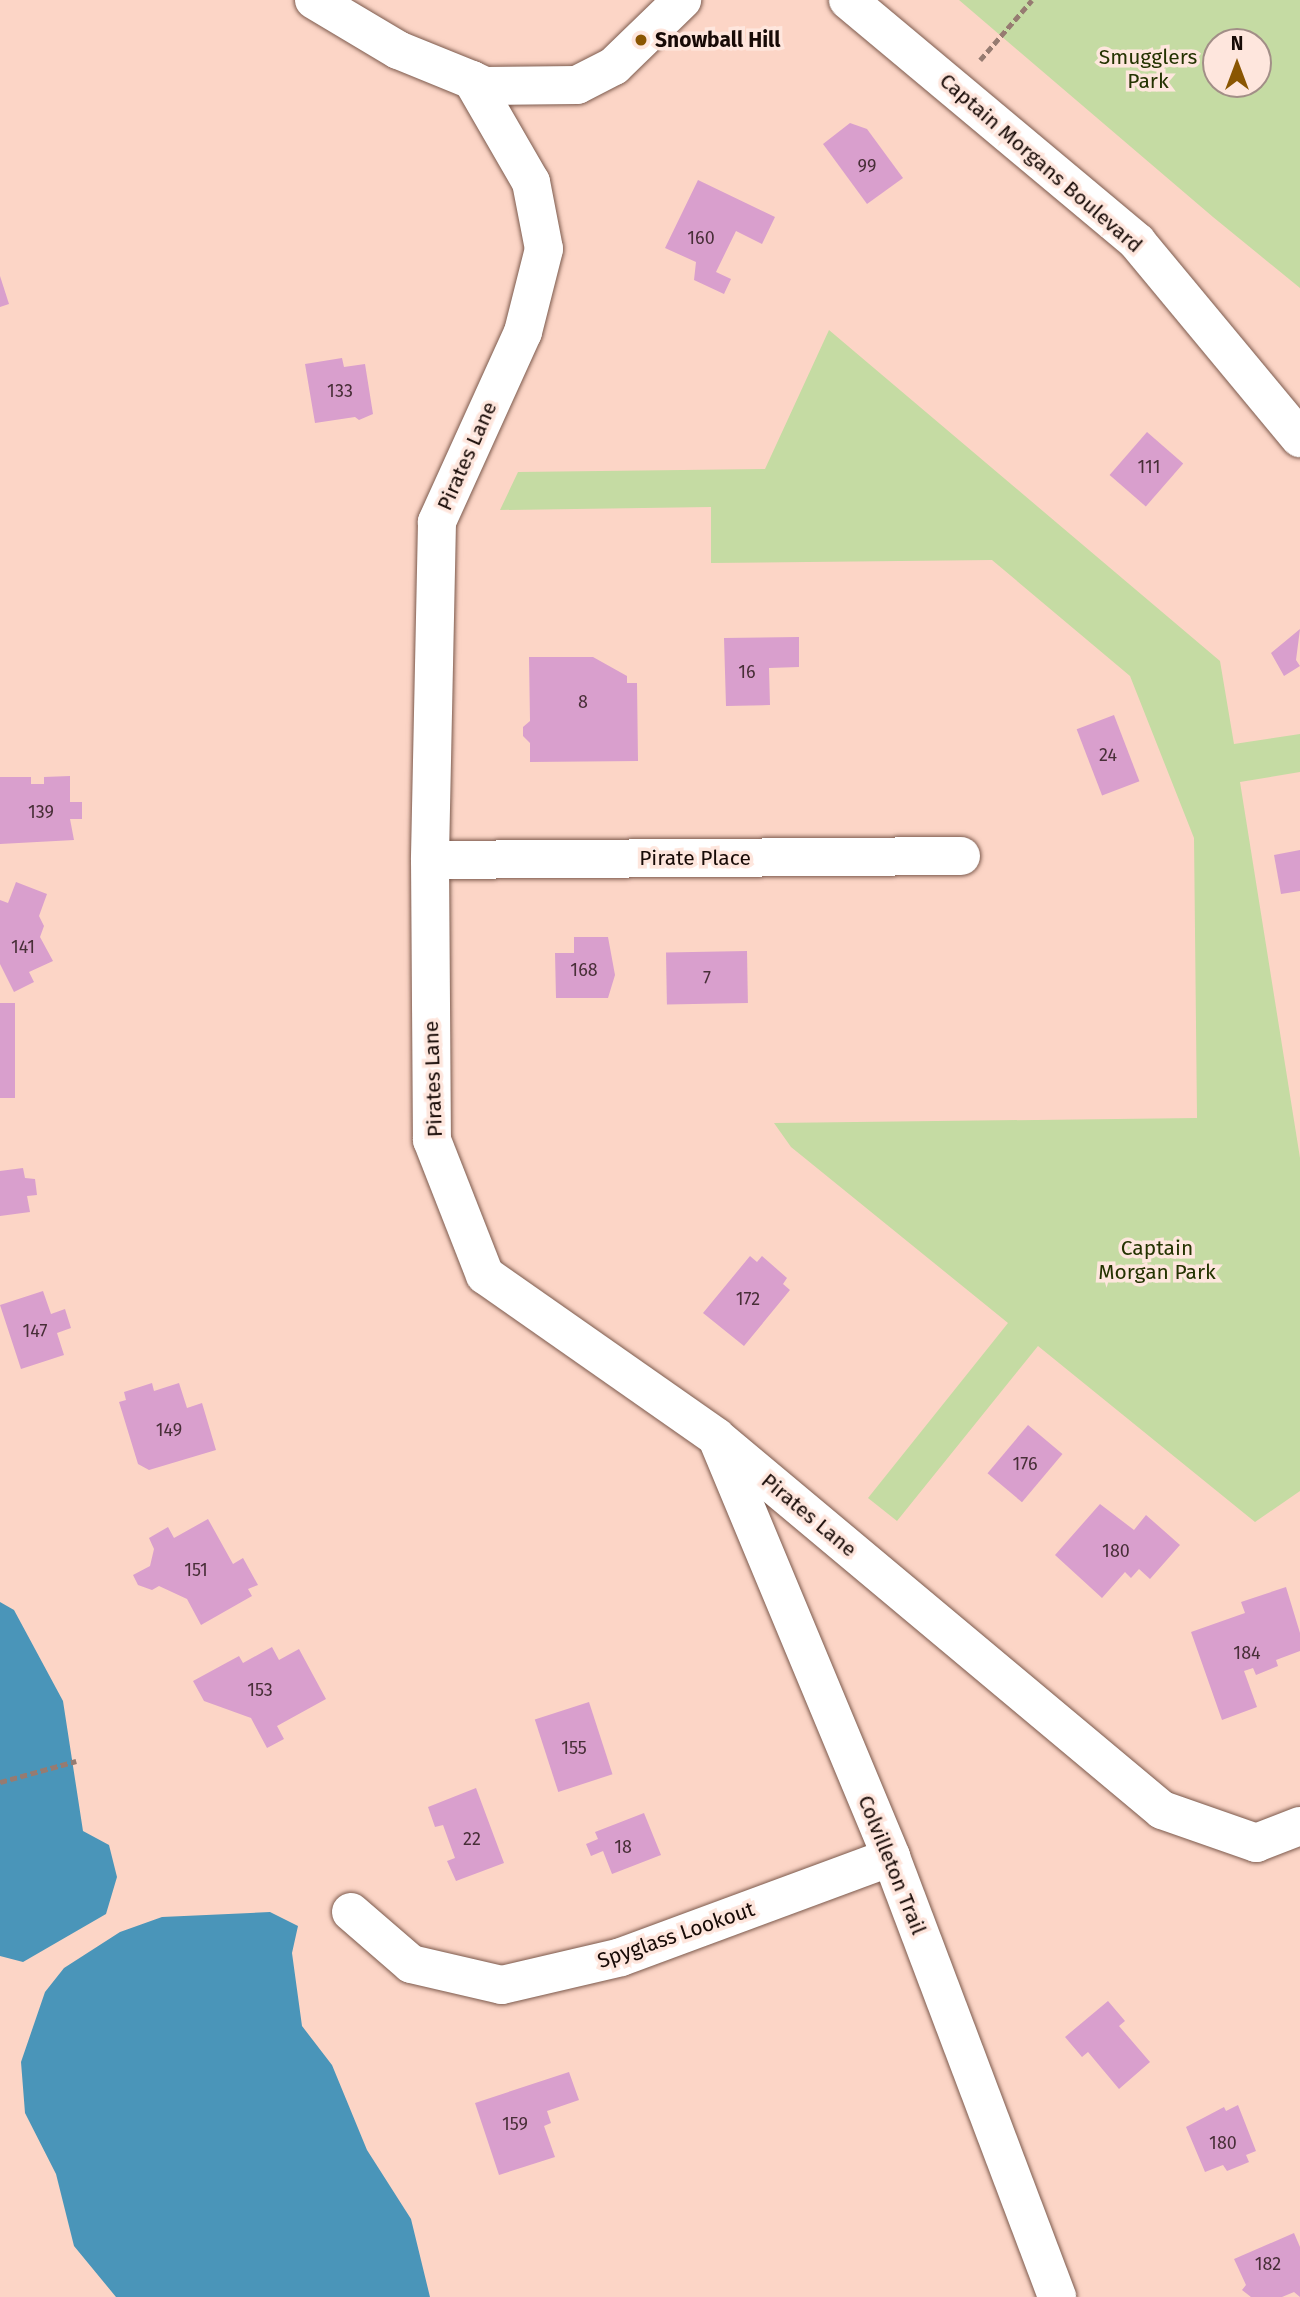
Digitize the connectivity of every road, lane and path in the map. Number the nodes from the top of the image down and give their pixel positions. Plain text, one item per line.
1 (314, 0) edge
2 (682, 0) edge
3 (848, 0) edge
4 (1032, 0) edge
5 (472, 80) junction
6 (954, 89) junction
7 (1300, 438) edge
8 (961, 856) dead end
9 (430, 860) junction
10 (716, 1437) junction
11 (76, 1761) dead end
12 (0, 1782) edge
13 (1300, 1826) edge
14 (891, 1857) junction
15 (351, 1912) dead end
16 (1057, 2297) edge

1 - 5 street
2 - 5 street
3 - 6 street, Captain Morgans Boulevard
4 - 6 path
5 - 9 street, Pirates Lane
6 - 7 street, Captain Morgans Boulevard
8 - 9 street, Pirate Place
9 - 10 street, Pirates Lane
10 - 13 street, Pirates Lane
10 - 14 street, Colvilleton Trail
11 - 12 path
14 - 15 street, Spyglass Lookout
14 - 16 street, Colvilleton Trail

